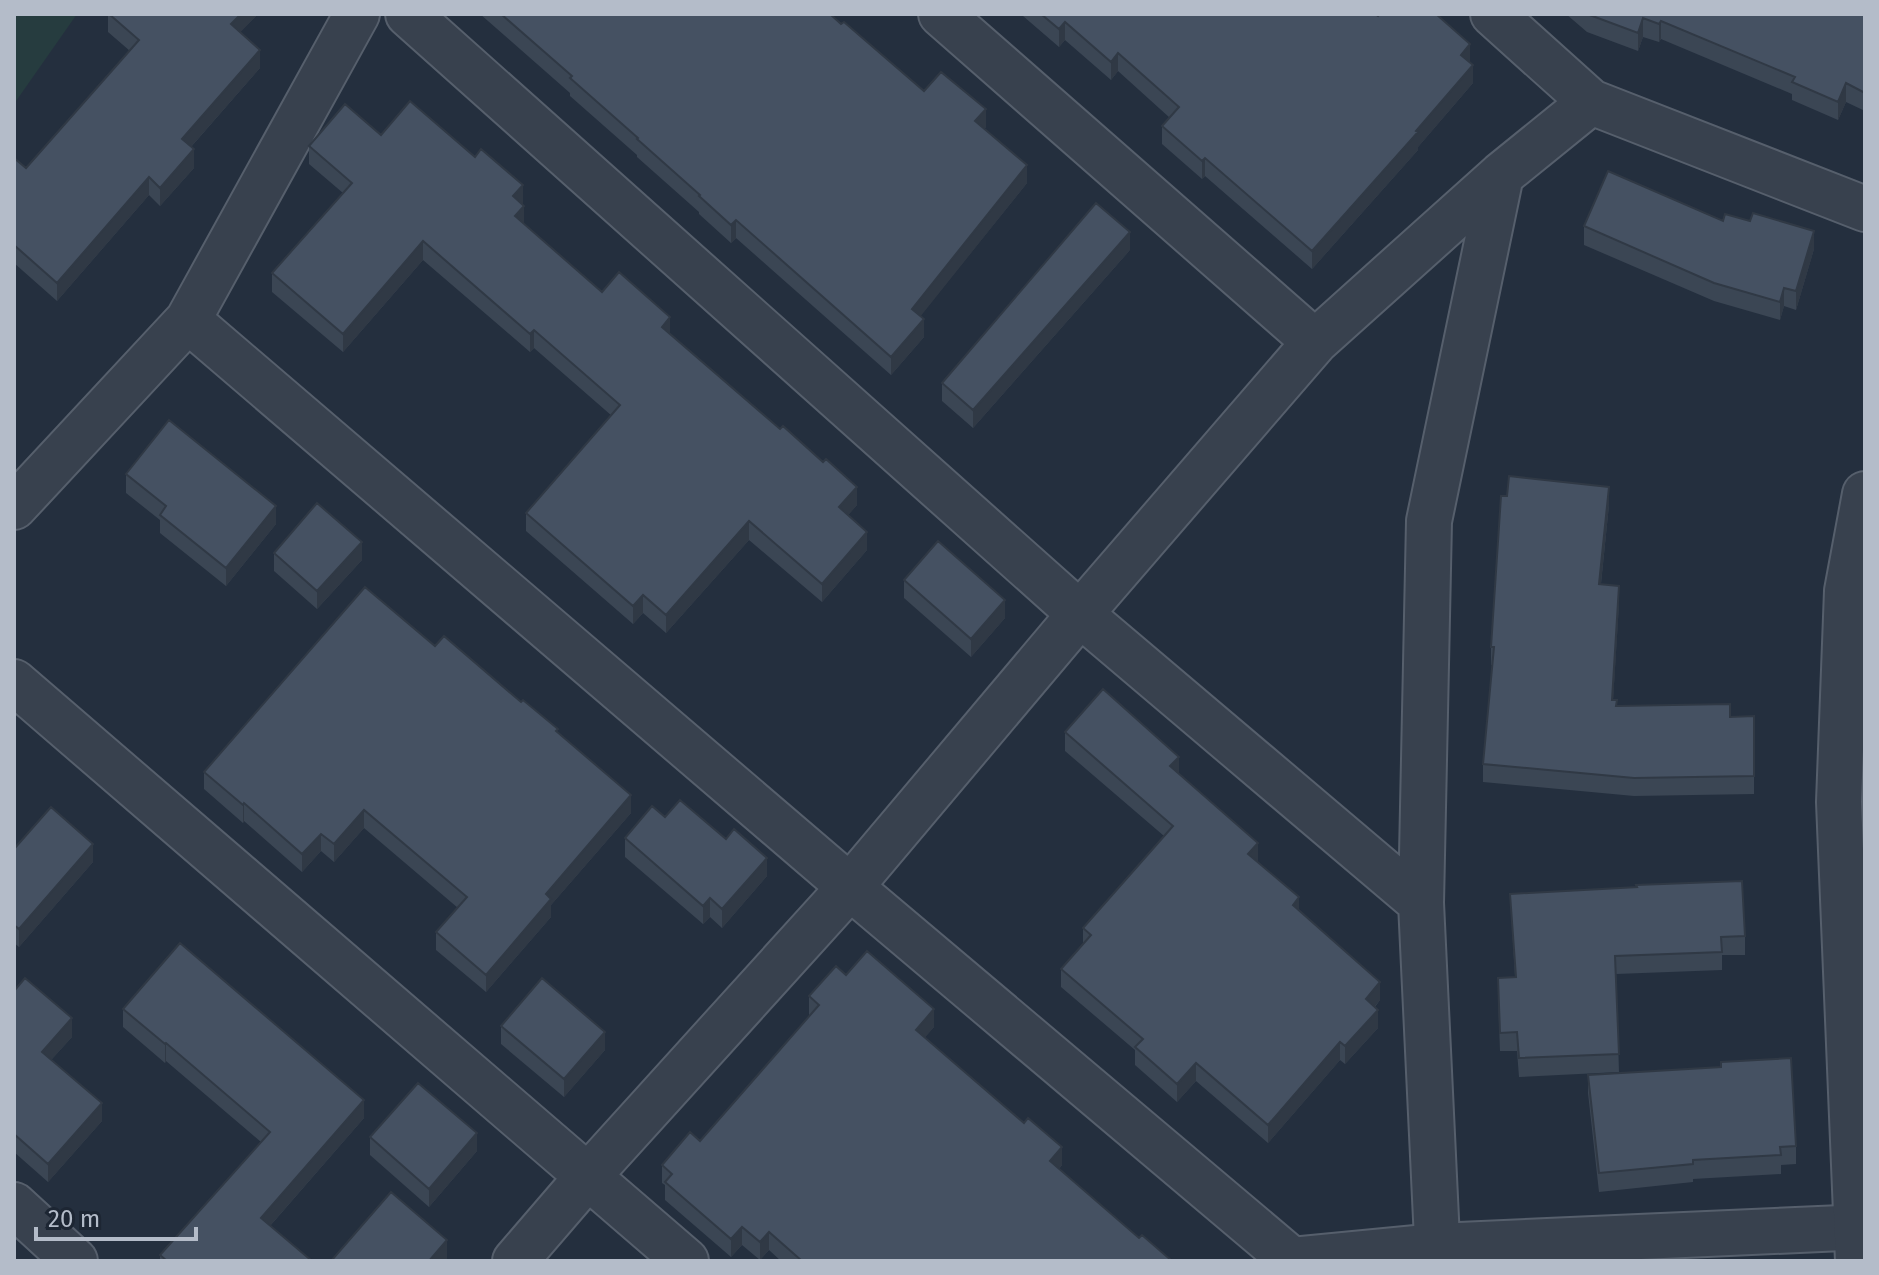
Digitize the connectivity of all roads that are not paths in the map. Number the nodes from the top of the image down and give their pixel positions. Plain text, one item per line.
1 (357, 14) edge
2 (408, 14) edge
3 (941, 14) edge
4 (1493, 14) edge
5 (1591, 102) junction
6 (1501, 175) junction
7 (1865, 209) edge
8 (188, 320) junction
9 (1315, 342) junction
10 (1865, 494) edge
11 (14, 507) edge
12 (1080, 614) junction
13 (14, 682) edge
14 (850, 887) junction
15 (1421, 903) junction
16 (589, 1175) junction
17 (14, 1205) edge
18 (1860, 1238) edge
19 (1438, 1254) edge
20 (75, 1261) edge
21 (515, 1261) edge
22 (686, 1261) edge

1 - 8 street
2 - 12 street
3 - 9 street
4 - 5 street
5 - 6 street
5 - 7 street
6 - 9 street
6 - 15 street
8 - 11 street
8 - 14 street
9 - 12 street
10 - 18 street
12 - 14 street
12 - 15 street
13 - 16 street
14 - 16 street
14 - 19 street
15 - 19 street
16 - 21 street
16 - 22 street
17 - 20 street
18 - 19 street

